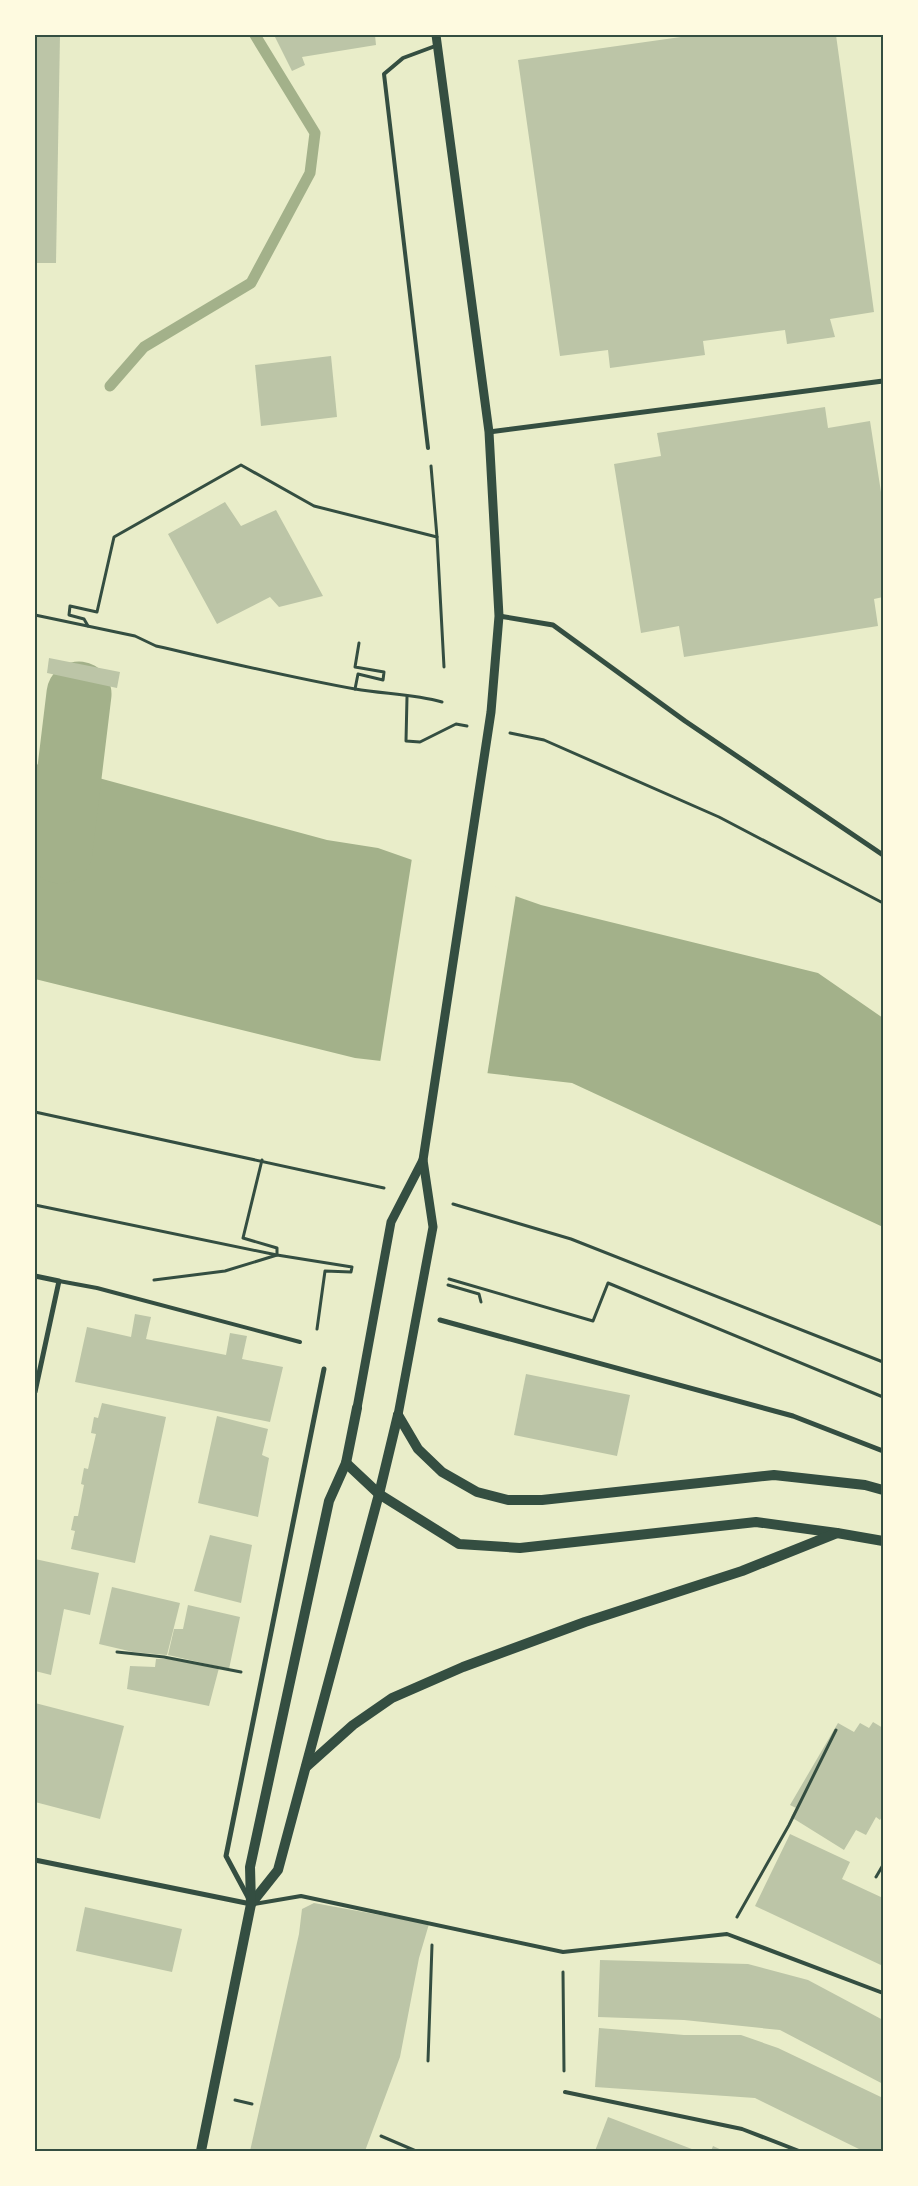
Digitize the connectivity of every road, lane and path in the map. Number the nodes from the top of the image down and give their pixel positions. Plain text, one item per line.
1 (436, 35) edge
2 (438, 45) junction
3 (883, 381) edge
4 (489, 432) junction
5 (428, 448) joint
6 (437, 537) junction
7 (35, 615) edge
8 (499, 616) junction
9 (88, 626) junction
10 (359, 643) dead end
11 (444, 667) dead end
12 (355, 689) junction
13 (407, 697) junction
14 (442, 702) dead end
15 (456, 724) dead end
16 (544, 740) dead end
17 (883, 854) edge
18 (883, 903) edge
19 (35, 1112) edge
20 (262, 1160) junction
21 (423, 1160) junction
22 (394, 1190) dead end
23 (450, 1203) dead end
24 (35, 1205) edge
25 (277, 1255) junction
26 (35, 1276) edge
27 (449, 1279) dead end
28 (59, 1281) junction
29 (146, 1282) dead end
30 (448, 1285) dead end
31 (481, 1302) dead end
32 (440, 1320) dead end
33 (317, 1329) dead end
34 (300, 1342) dead end
35 (883, 1362) edge
36 (324, 1369) dead end
37 (35, 1392) edge
38 (883, 1397) edge
39 (357, 1408) joint
40 (398, 1415) junction
41 (883, 1452) edge
42 (346, 1463) junction
43 (883, 1490) edge
44 (379, 1494) junction
45 (838, 1533) junction
46 (883, 1541) edge
47 (117, 1652) dead end
48 (247, 1673) dead end
49 (836, 1730) dead end
50 (306, 1767) junction
51 (35, 1860) edge
52 (883, 1865) edge
53 (876, 1876) dead end
54 (251, 1904) junction
55 (433, 1924) junction
56 (727, 1934) junction
57 (563, 1952) junction
58 (883, 1993) edge
59 (428, 2061) dead end
60 (565, 2092) joint
61 (381, 2136) dead end
62 (201, 2151) edge
63 (416, 2151) edge
64 (800, 2151) edge

1 - 2 street
2 - 4 street
2 - 5 lane
3 - 4 street
4 - 8 street
5 - 6 path
6 - 9 path
6 - 11 path
7 - 9 path
8 - 17 street
8 - 21 street
9 - 12 path
10 - 12 path
12 - 13 path
13 - 14 path
13 - 15 path
16 - 18 path
19 - 20 path
20 - 22 path
20 - 25 path
21 - 39 street
21 - 40 street
23 - 35 path
24 - 25 path
25 - 29 path
25 - 33 path
26 - 28 street
27 - 38 path
28 - 34 lane
28 - 37 street
30 - 31 path
32 - 41 street
36 - 54 street
39 - 42 main road
40 - 43 main road
40 - 44 main road
42 - 44 main road
42 - 54 main road
44 - 45 main road
44 - 50 main road
45 - 46 main road
45 - 50 main road
47 - 48 path
49 - 56 path
50 - 54 main road
51 - 54 street
52 - 53 path
54 - 55 lane
54 - 62 main road
55 - 57 lane
55 - 59 path
56 - 57 lane
56 - 58 lane
57 - 60 path
60 - 64 lane
61 - 63 path

